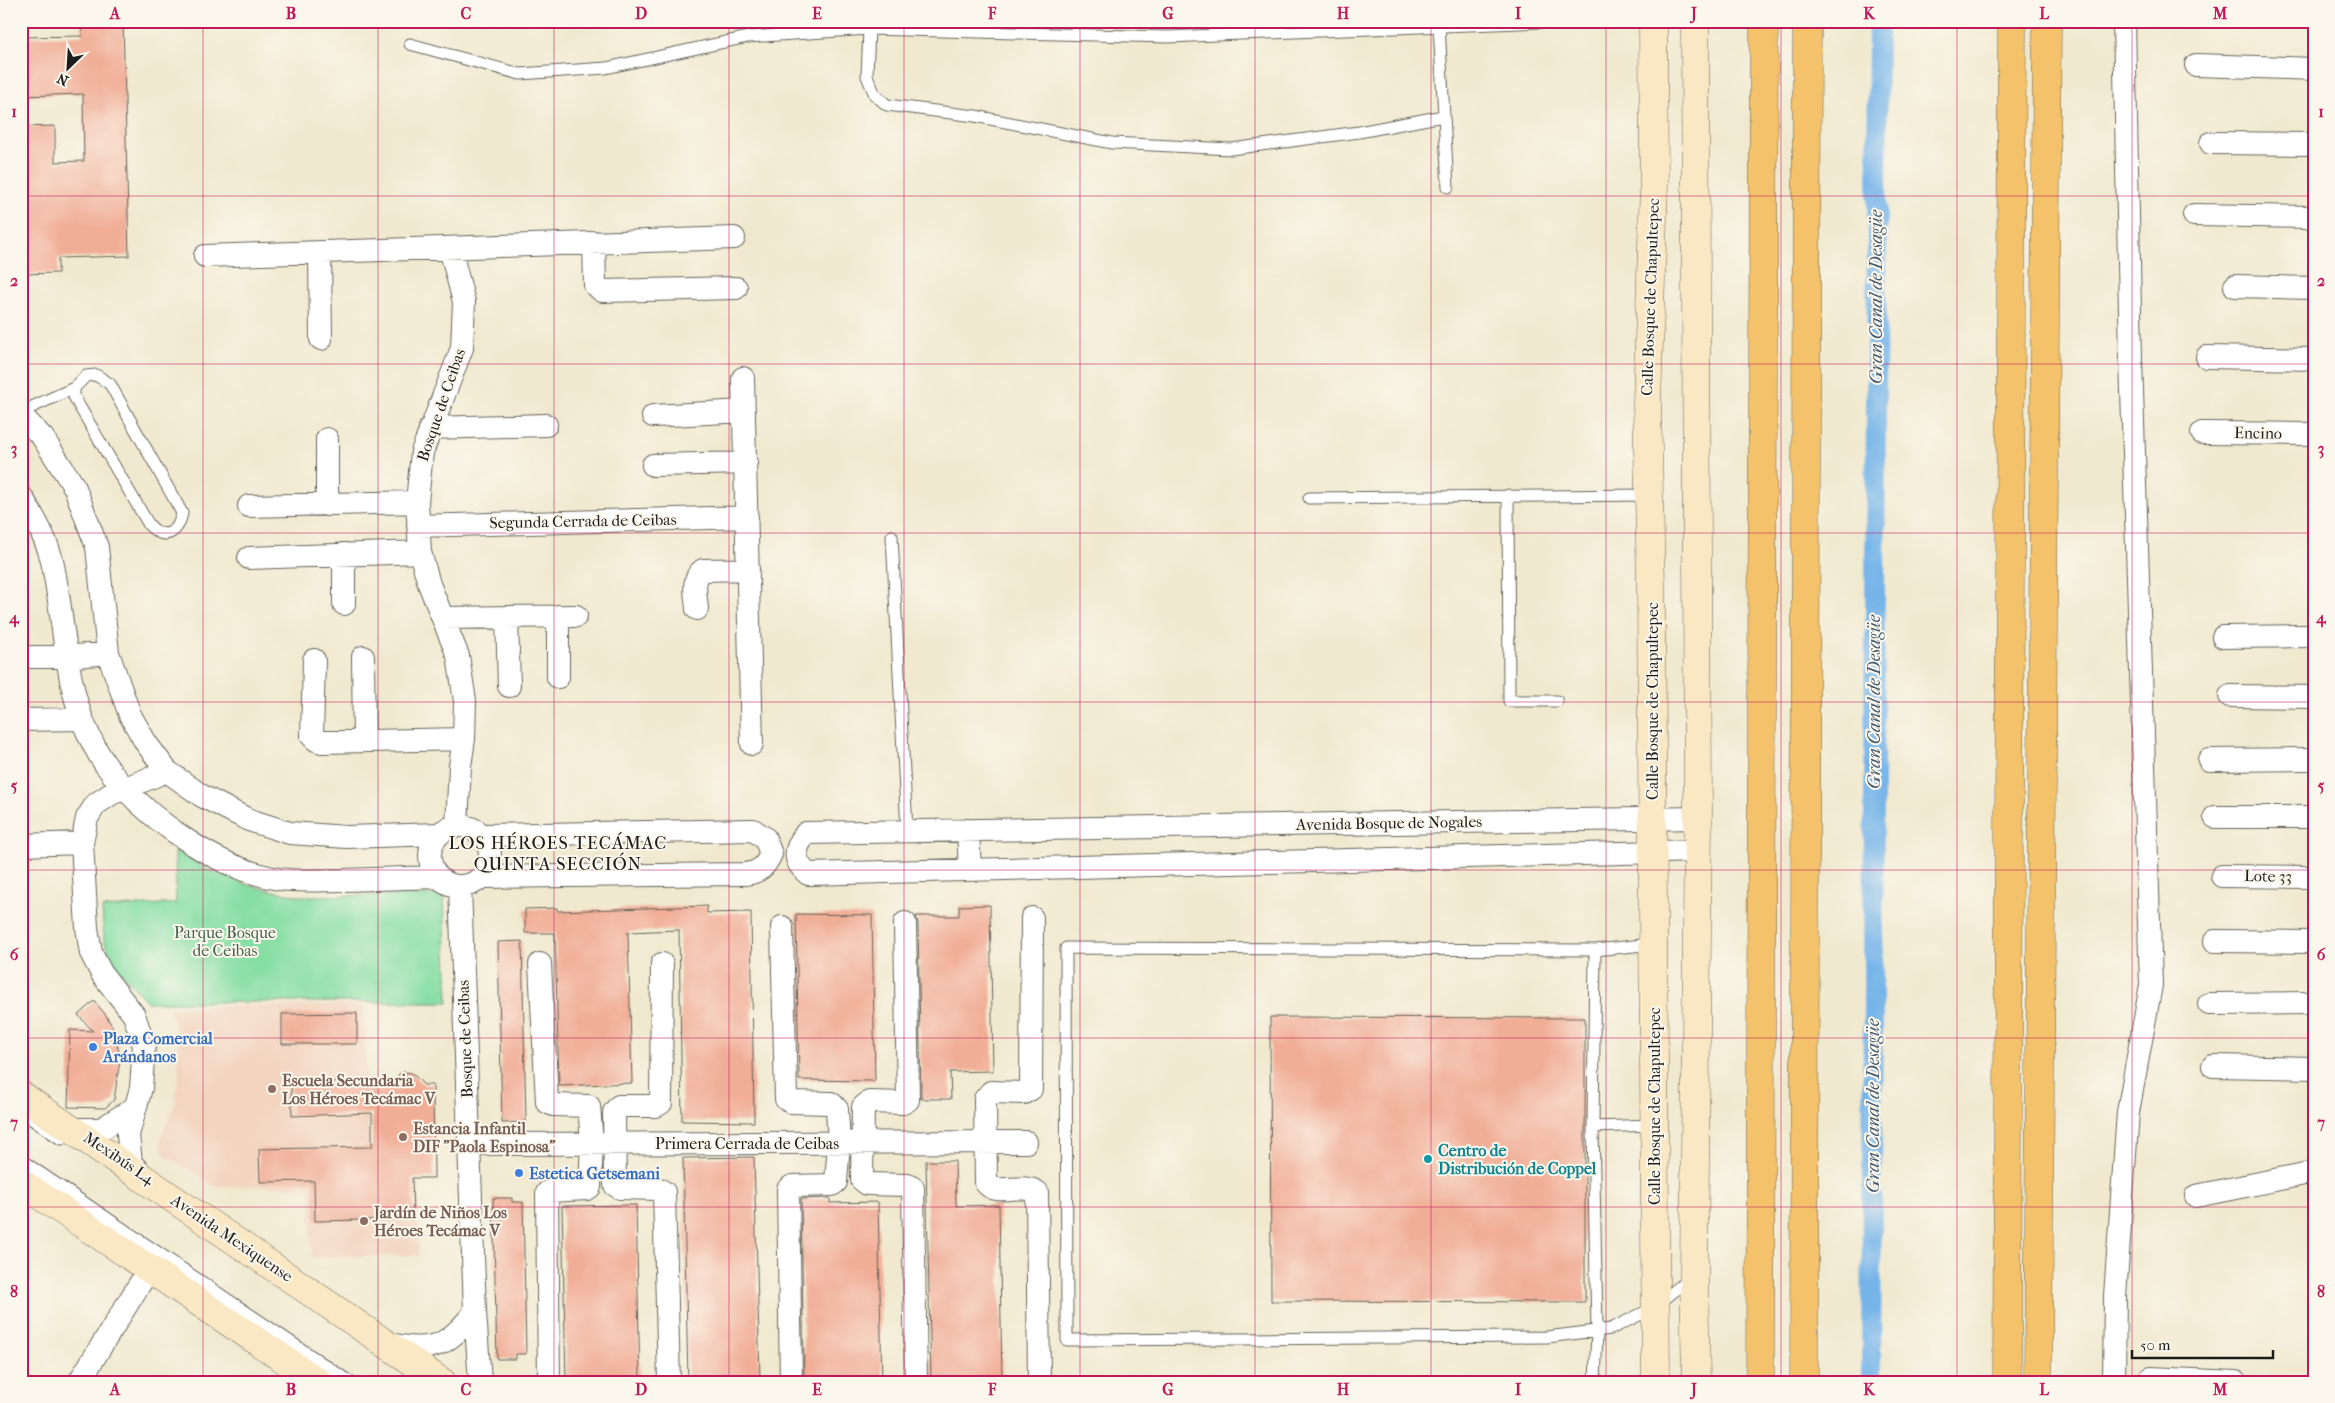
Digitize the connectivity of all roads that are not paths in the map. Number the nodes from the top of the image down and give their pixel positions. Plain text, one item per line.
1 (1569, 21) edge
2 (1653, 21) edge
3 (1695, 21) edge
4 (1764, 21) edge
5 (1807, 21) edge
6 (2012, 21) edge
7 (2047, 21) edge
8 (2124, 21) edge
9 (1512, 22) edge
10 (1440, 26) junction
11 (869, 29) junction
12 (410, 44) dead end
13 (2196, 65) dead end
14 (2314, 69) edge
15 (1443, 116) junction
16 (2211, 143) dead end
17 (2314, 144) edge
18 (1448, 188) dead end
19 (2194, 215) dead end
20 (2314, 217) edge
21 (734, 238) dead end
22 (594, 242) junction
23 (450, 248) junction
24 (320, 253) junction
25 (205, 256) dead end
26 (2235, 286) dead end
27 (736, 288) dead end
28 (2314, 288) edge
29 (321, 339) dead end
30 (2207, 357) dead end
31 (2314, 359) edge
32 (744, 378) dead end
33 (74, 388) junction
34 (744, 411) junction
35 (21, 413) edge
36 (653, 416) dead end
37 (546, 425) dead end
38 (430, 428) junction
39 (2202, 432) dead end
40 (2314, 434) edge
41 (327, 439) dead end
42 (746, 463) junction
43 (653, 465) dead end
44 (1649, 495) junction
45 (21, 496) edge
46 (1508, 496) junction
47 (1309, 498) dead end
48 (417, 502) junction
49 (327, 505) junction
50 (249, 506) dead end
51 (747, 517) junction
52 (418, 526) junction
53 (892, 536) dead end
54 (420, 552) junction
55 (344, 554) junction
56 (249, 558) dead end
57 (748, 569) junction
58 (344, 604) dead end
59 (697, 609) dead end
60 (507, 617) junction
61 (444, 618) junction
62 (2314, 636) edge
63 (2224, 637) dead end
64 (108, 653) junction
65 (21, 657) edge
66 (66, 657) junction
67 (363, 657) dead end
68 (314, 660) dead end
69 (558, 677) dead end
70 (509, 686) dead end
71 (2230, 696) dead end
72 (2314, 697) edge
73 (1557, 701) dead end
74 (81, 719) junction
75 (21, 720) edge
76 (464, 739) junction
77 (364, 741) junction
78 (752, 744) dead end
79 (2209, 760) dead end
80 (2314, 760) edge
81 (167, 770) junction
82 (126, 788) junction
83 (2215, 817) dead end
84 (2314, 817) edge
85 (1653, 818) junction
86 (1698, 818) junction
87 (1603, 819) junction
88 (1174, 826) junction
89 (448, 829) junction
90 (968, 830) junction
91 (907, 831) junction
92 (483, 835) junction
93 (82, 843) junction
94 (21, 845) edge
95 (1698, 851) junction
96 (1652, 852) junction
97 (1603, 854) junction
98 (1177, 864) junction
99 (970, 870) junction
100 (2222, 876) dead end
101 (438, 877) junction
102 (482, 877) junction
103 (2314, 877) edge
104 (460, 886) junction
105 (1032, 918) dead end
106 (905, 923) dead end
107 (782, 927) dead end
108 (2214, 941) dead end
109 (2314, 942) edge
110 (1653, 944) junction
111 (1596, 950) junction
112 (540, 964) dead end
113 (662, 964) dead end
114 (2209, 1004) dead end
115 (2314, 1004) edge
116 (2213, 1066) dead end
117 (2314, 1068) edge
118 (21, 1095) edge
119 (134, 1108) junction
120 (21, 1112) edge
121 (1654, 1125) junction
122 (1593, 1127) junction
123 (70, 1136) junction
124 (985, 1142) junction
125 (1026, 1142) dead end
126 (592, 1143) junction
127 (614, 1143) junction
128 (839, 1143) junction
129 (862, 1143) junction
130 (469, 1144) junction
131 (21, 1160) edge
132 (2314, 1172) edge
133 (148, 1181) junction
134 (21, 1183) edge
135 (2196, 1196) dead end
136 (203, 1233) dead end
137 (149, 1269) junction
138 (1694, 1274) junction
139 (1654, 1307) junction
140 (475, 1312) junction
141 (1597, 1330) junction
142 (386, 1344) junction
143 (2150, 1378) dead end
144 (80, 1382) edge
145 (318, 1382) edge
146 (350, 1382) edge
147 (421, 1382) edge
148 (442, 1382) edge
149 (480, 1382) edge
150 (549, 1382) edge
151 (669, 1382) edge
152 (792, 1382) edge
153 (916, 1382) edge
154 (1039, 1382) edge
155 (1595, 1382) edge
156 (1656, 1382) edge
157 (1696, 1382) edge
158 (1760, 1382) edge
159 (1804, 1382) edge
160 (2007, 1382) edge
161 (2038, 1382) edge
162 (2114, 1382) edge
163 (2236, 1382) edge

1 - 9 lane
2 - 44 main road, Calle Bosque de Chapultepec
3 - 86 main road
4 - 158 highway
5 - 159 highway
6 - 160 highway
7 - 161 highway
8 - 162 street
9 - 10 lane
10 - 11 lane
10 - 15 lane
11 - 12 lane
11 - 15 lane
13 - 14 street
15 - 18 lane
16 - 17 street
19 - 20 street
21 - 22 street
22 - 23 street
22 - 27 street
23 - 24 street
23 - 38 street, Bosque de Ceibas
24 - 25 street
24 - 29 street
26 - 28 street
30 - 31 street
32 - 34 street
33 - 33 lane
33 - 35 lane
34 - 36 street
34 - 42 street
35 - 64 street
37 - 38 street
38 - 48 street, Bosque de Ceibas
39 - 40 street, Encino
41 - 49 street
42 - 43 street
42 - 51 street
44 - 46 lane
44 - 85 main road, Calle Bosque de Chapultepec
45 - 66 street
46 - 47 lane
46 - 73 lane
48 - 49 street
48 - 52 street, Bosque de Ceibas
49 - 50 street
51 - 52 street, Segunda Cerrada de Ceibas
51 - 57 street
52 - 54 street, Bosque de Ceibas
53 - 91 lane
54 - 55 street
54 - 61 street, Bosque de Ceibas
55 - 56 street
55 - 58 street
57 - 59 street
57 - 78 street
60 - 61 street
60 - 69 street
60 - 70 street
61 - 76 street, Bosque de Ceibas
62 - 63 street
64 - 66 street
64 - 81 street
65 - 66 street
66 - 74 street
67 - 77 street
68 - 77 street
71 - 72 street
74 - 75 street
74 - 82 street
76 - 77 street
76 - 89 street, Bosque de Ceibas
79 - 80 street
81 - 82 street
81 - 89 street
82 - 93 street
82 - 101 street
83 - 84 street
85 - 86 street, Avenida Bosque de Nogales
85 - 87 street, Avenida Bosque de Nogales
85 - 96 main road, Calle Bosque de Chapultepec
86 - 95 main road
87 - 88 street, Avenida Bosque de Nogales
87 - 97 street
88 - 90 street, Avenida Bosque de Nogales
88 - 98 street
89 - 92 street
89 - 101 street
90 - 91 street, Avenida Bosque de Nogales
90 - 99 street
91 - 99 street, Avenida Bosque de Nogales
92 - 102 street
92 - 102 street
93 - 94 street
93 - 119 street
95 - 96 street, Avenida Bosque de Nogales
95 - 138 main road
96 - 97 street, Avenida Bosque de Nogales
96 - 110 main road, Calle Bosque de Chapultepec
97 - 98 street, Avenida Bosque de Nogales
98 - 99 street, Avenida Bosque de Nogales
100 - 103 street, Lote 33
101 - 104 street
102 - 104 street
104 - 130 street, Bosque de Ceibas
105 - 124 street
106 - 129 street
107 - 128 street
108 - 109 street
110 - 111 lane
110 - 121 main road, Calle Bosque de Chapultepec
111 - 122 lane
111 - 141 lane
112 - 126 street
113 - 127 street
114 - 115 street
116 - 117 street
118 - 123 main road, Avenida Mexiquense
119 - 123 street
119 - 133 street
120 - 123 lane, Mexibús L4
121 - 122 lane
121 - 139 main road, Calle Bosque de Chapultepec
122 - 141 lane
123 - 133 main road, Avenida Mexiquense
124 - 125 street, Primera Cerrada de Ceibas
124 - 129 street, Primera Cerrada de Ceibas
124 - 154 street
126 - 127 street, Primera Cerrada de Ceibas
126 - 130 street, Primera Cerrada de Ceibas
126 - 150 street
127 - 128 street, Primera Cerrada de Ceibas
127 - 151 street
128 - 129 street, Primera Cerrada de Ceibas
128 - 152 street
129 - 153 street
130 - 140 street, Bosque de Ceibas
131 - 146 lane
132 - 135 street
133 - 142 main road, Avenida Mexiquense
134 - 137 main road
136 - 147 lane
137 - 144 street
137 - 145 main road
138 - 139 lane
138 - 157 main road
139 - 141 lane
139 - 156 main road, Calle Bosque de Chapultepec
140 - 142 street
140 - 149 street, Bosque de Ceibas
141 - 155 lane
142 - 148 main road, Avenida Mexiquense
143 - 163 street

